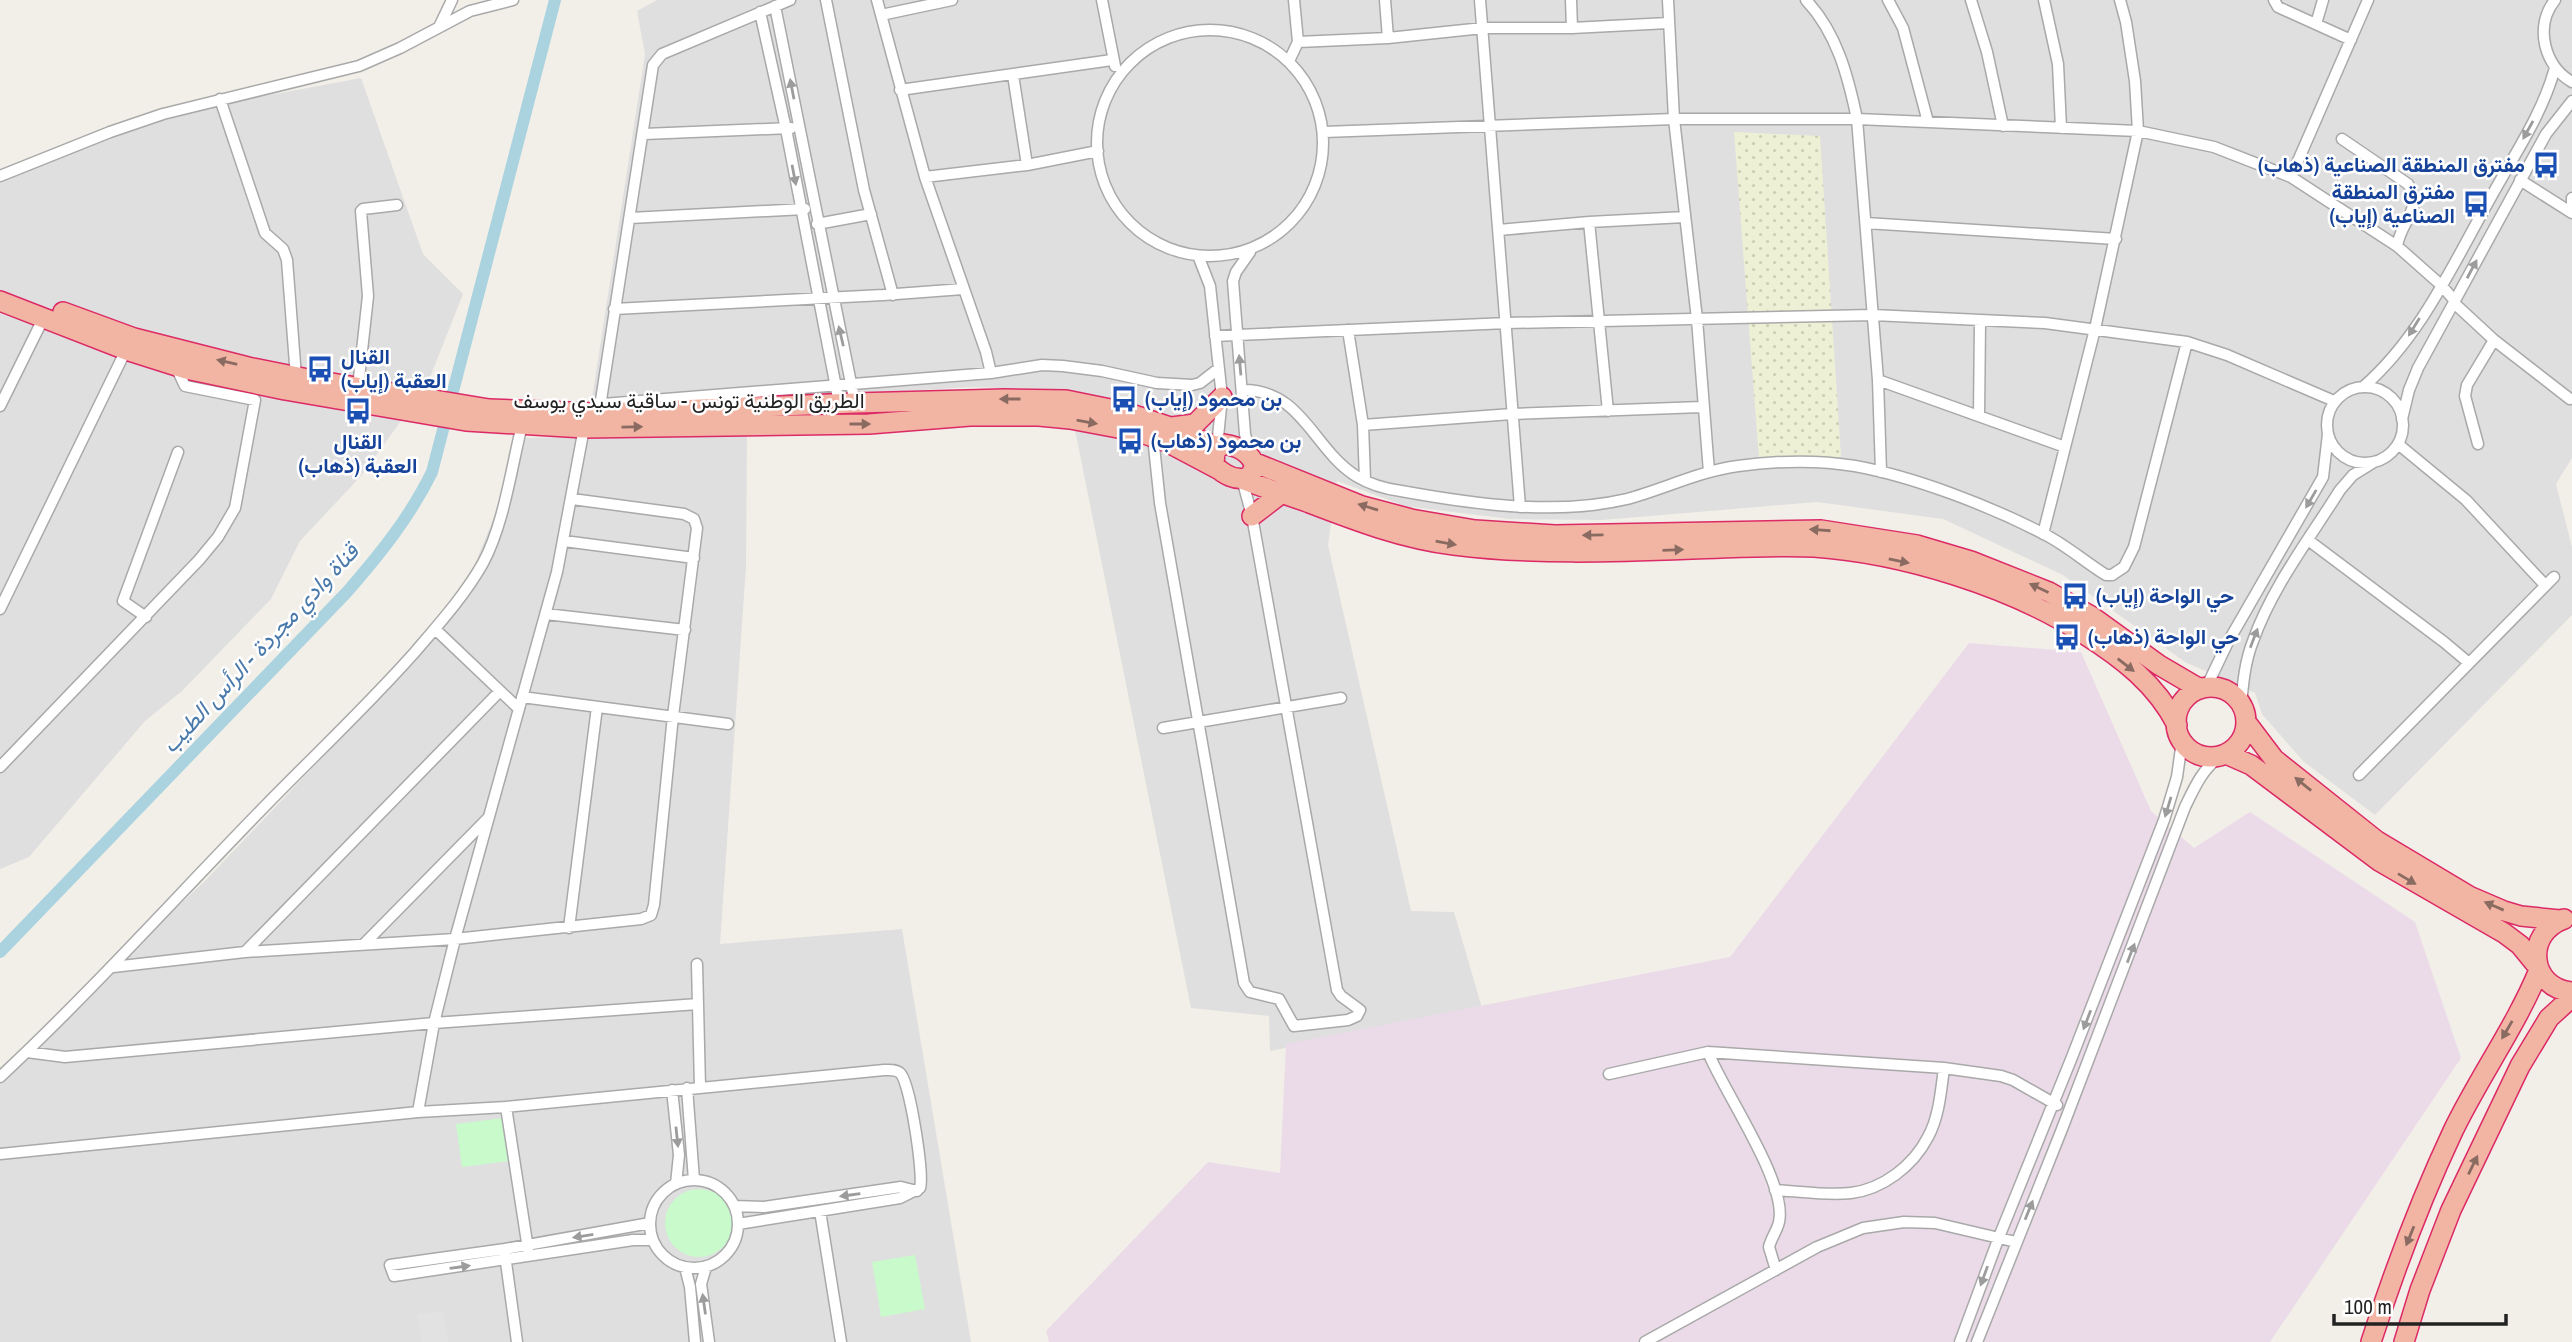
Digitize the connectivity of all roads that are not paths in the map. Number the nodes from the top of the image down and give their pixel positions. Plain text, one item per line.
1 (452, 0) edge
2 (513, 0) edge
3 (790, 0) edge
4 (826, 0) edge
5 (877, 0) edge
6 (952, 0) edge
7 (1102, 0) edge
8 (1294, 0) edge
9 (1385, 0) edge
10 (1480, 0) edge
11 (1571, 0) edge
12 (1668, 0) edge
13 (1806, 0) edge
14 (1888, 0) edge
15 (1972, 0) edge
16 (2044, 0) edge
17 (2120, 0) edge
18 (2274, 0) edge
19 (2323, 0) edge
20 (2368, 0) edge
21 (2549, 2) edge
22 (775, 6) junction
23 (760, 12) junction
24 (881, 15) junction
25 (1668, 23) junction
26 (2316, 24) junction
27 (1483, 28) junction
28 (1572, 28) junction
29 (437, 29) junction
30 (1388, 38) junction
31 (2351, 40) junction
32 (1298, 42) junction
33 (1112, 60) junction
34 (1289, 61) junction
35 (2555, 68) junction
36 (1119, 74) junction
37 (1013, 75) junction
38 (2572, 82) edge
39 (900, 90) junction
40 (220, 99) junction
41 (2572, 102) edge
42 (1674, 119) junction
43 (1857, 120) junction
44 (1927, 122) junction
45 (1491, 125) junction
46 (2003, 125) junction
47 (799, 127) junction
48 (2060, 128) junction
49 (786, 129) junction
50 (2138, 131) junction
51 (1324, 132) junction
52 (644, 134) junction
53 (2342, 139) dead end
54 (1098, 151) junction
55 (1027, 165) junction
56 (0, 176) edge
57 (925, 177) junction
58 (2291, 177) junction
59 (2520, 180) junction
60 (2572, 198) edge
61 (397, 205) dead end
62 (814, 208) junction
63 (801, 210) junction
64 (2572, 211) edge
65 (871, 214) junction
66 (1685, 217) junction
67 (630, 218) junction
68 (1588, 222) junction
69 (1866, 223) junction
70 (817, 224) junction
71 (1499, 230) junction
72 (2116, 239) junction
73 (2397, 246) junction
74 (1251, 251) junction
75 (1199, 258) junction
76 (2441, 285) junction
77 (0, 287) edge
78 (964, 289) junction
79 (893, 295) junction
80 (818, 298) junction
81 (832, 298) junction
82 (0, 301) edge
83 (2454, 302) junction
84 (614, 309) junction
85 (1873, 315) junction
86 (43, 318) junction
87 (1697, 319) junction
88 (1599, 321) junction
89 (1980, 321) junction
90 (1507, 323) junction
91 (2095, 329) junction
92 (1348, 330) junction
93 (1237, 334) junction
94 (1215, 336) junction
95 (2494, 340) junction
96 (2187, 342) junction
97 (126, 351) junction
98 (176, 366) junction
99 (1218, 369) junction
100 (991, 373) junction
101 (296, 377) junction
102 (1878, 380) junction
103 (358, 387) junction
104 (2363, 387) junction
105 (1242, 390) junction
106 (845, 394) junction
107 (1222, 397) junction
108 (2570, 399) dead end
109 (2334, 401) junction
110 (414, 405) junction
111 (0, 406) edge
112 (1702, 407) junction
113 (600, 408) junction
114 (1608, 411) junction
115 (468, 413) junction
116 (1513, 414) junction
117 (1979, 416) junction
118 (2402, 419) junction
119 (522, 425) junction
120 (1363, 425) junction
121 (1170, 427) junction
122 (584, 428) junction
123 (2328, 434) junction
124 (1153, 437) junction
125 (2398, 444) junction
126 (2478, 444) dead end
127 (1217, 447) junction
128 (2065, 447) junction
129 (178, 452) dead end
130 (1252, 459) junction
131 (2374, 462) junction
132 (1218, 469) junction
133 (1709, 472) junction
134 (1881, 472) junction
135 (1242, 480) junction
136 (1365, 480) junction
137 (1282, 493) junction
138 (572, 499) junction
139 (1520, 507) junction
140 (1252, 516) junction
141 (2043, 534) junction
142 (2308, 540) junction
143 (564, 541) junction
144 (694, 558) junction
145 (5, 587) edge
146 (0, 609) edge
147 (546, 614) junction
148 (146, 617) junction
149 (435, 629) junction
150 (685, 630) junction
151 (2469, 663) junction
152 (2203, 688) junction
153 (500, 691) junction
154 (1341, 698) dead end
155 (520, 703) junction
156 (597, 707) junction
157 (1287, 708) junction
158 (2244, 713) junction
159 (673, 716) junction
160 (1199, 722) junction
161 (728, 724) dead end
162 (1163, 728) dead end
163 (2179, 733) junction
164 (2224, 754) junction
165 (0, 767) edge
166 (2359, 775) dead end
167 (490, 816) junction
168 (2568, 917) edge
169 (569, 928) junction
170 (455, 939) junction
171 (364, 944) junction
172 (245, 952) junction
173 (697, 964) dead end
174 (113, 967) junction
175 (2539, 969) junction
176 (2572, 994) edge
177 (698, 1004) junction
178 (434, 1023) junction
179 (27, 1052) junction
180 (1708, 1052) junction
181 (1944, 1068) junction
182 (1609, 1074) dead end
183 (0, 1077) edge
184 (700, 1087) junction
185 (687, 1088) junction
186 (672, 1090) junction
187 (2053, 1103) junction
188 (506, 1107) junction
189 (418, 1112) junction
190 (2069, 1112) junction
191 (0, 1154) edge
192 (694, 1180) junction
193 (676, 1184) junction
194 (1775, 1190) junction
195 (918, 1191) junction
196 (734, 1206) junction
197 (820, 1210) junction
198 (650, 1223) junction
199 (738, 1224) junction
200 (1999, 1237) junction
201 (653, 1240) junction
202 (2016, 1242) junction
203 (527, 1244) junction
204 (505, 1255) junction
205 (529, 1256) junction
206 (706, 1266) junction
207 (685, 1267) junction
208 (1776, 1270) junction
209 (516, 1342) edge
210 (695, 1342) edge
211 (709, 1342) edge
212 (841, 1342) edge
213 (1646, 1342) edge
214 (1960, 1342) edge
215 (1977, 1342) edge
216 (2371, 1342) edge
217 (2403, 1342) edge

1 - 29 street
2 - 29 street
3 - 22 street
4 - 65 street
5 - 24 street
6 - 24 street
7 - 33 street
8 - 32 street
9 - 30 street
10 - 27 street
11 - 28 street
12 - 25 street
13 - 43 street
14 - 44 street
15 - 46 street
16 - 48 street
17 - 50 street
18 - 26 street
19 - 26 street
20 - 31 street
21 - 35 street
22 - 23 street
47 -> 22 street
23 - 49 street
23 - 52 street
24 - 39 street
25 - 28 street
25 - 42 street
26 - 31 street
27 - 28 street
27 - 30 street
27 - 45 street
29 - 40 street
30 - 32 street
31 - 58 street
32 - 34 street
33 - 36 street
33 - 37 street
34 - 36 street
34 - 51 street
35 - 38 street
35 -> 76 street
36 - 54 street
37 - 39 street
37 - 55 street
39 - 57 street
40 - 56 street
40 - 101 street
41 - 59 street
42 - 43 street
42 - 45 street
42 - 66 street
43 - 44 street
43 - 69 street
44 - 46 street
45 - 51 street
45 - 71 street
46 - 48 street
47 - 49 street
47 - 62 street
48 - 50 street
49 - 52 street
49 -> 63 street
50 - 58 street
50 - 72 street
51 - 74 street
52 - 67 street
53 - 73 street
54 - 55 street
54 - 75 street
55 - 57 street
57 - 78 street
58 - 73 street
59 - 64 street
83 -> 59 street
60 - 64 street
61 - 103 street
62 - 63 street
62 - 70 street
63 - 67 street
63 - 80 street
65 - 70 street
65 - 79 street
66 - 68 street
66 - 87 street
67 - 84 street
68 - 71 street
68 - 88 street
69 - 72 street
69 - 85 street
70 - 81 street
71 - 90 street
72 - 91 street
73 - 76 street
74 - 75 street
74 - 93 street
75 - 94 street
76 - 83 street
76 -> 104 street
101 -> 77 highway, الطريق الوطنية تونس - ساقية سيدي يوسف
78 - 79 street
78 - 100 street
79 - 81 street
80 - 81 street
80 - 84 street
80 - 106 street
106 -> 81 street
82 - 86 highway, الطريق الوطنية تونس - ساقية سيدي يوسف
83 - 95 street
83 - 118 street
84 - 113 street
85 - 87 street
85 - 89 street
85 - 102 street
86 - 97 highway, الطريق الوطنية تونس - ساقية سيدي يوسف
86 - 111 street
87 - 88 street
87 - 112 street
88 - 90 street
88 - 114 street
89 - 91 street
89 - 117 street
90 - 92 street
90 - 116 street
91 - 96 street
91 - 128 street
92 - 93 street
92 - 120 street
93 - 94 street
105 -> 93 street
94 - 99 street
95 - 108 street
95 - 126 street
96 - 109 street
96 - 141 street
97 - 98 highway, الطريق الوطنية تونس - ساقية سيدي يوسف
97 - 145 street
98 - 110 highway, الطريق الوطنية تونس - ساقية سيدي يوسف
98 - 148 street
99 - 100 street
99 - 107 street
100 - 106 street
101 - 103 highway, الطريق الوطنية تونس - ساقية سيدي يوسف
102 - 117 street
102 - 134 street
103 - 110 highway, الطريق الوطنية تونس - ساقية سيدي يوسف
104 - 109 street
104 - 118 street
105 - 130 street
105 - 136 street
106 - 113 highway, الطريق الوطنية تونس - ساقية سيدي يوسف
121 -> 106 highway, الطريق الوطنية تونس - ساقية سيدي يوسف
107 - 121 highway
107 - 127 street
109 - 123 street
110 - 115 highway, الطريق الوطنية تونس - ساقية سيدي يوسف
112 - 114 street
112 - 133 street
113 - 115 highway, الطريق الوطنية تونس - ساقية سيدي يوسف
114 - 116 street
115 - 119 highway, الطريق الوطنية تونس - ساقية سيدي يوسف
116 - 120 street
116 - 139 street
117 - 128 street
118 - 125 street
119 - 122 highway, الطريق الوطنية تونس - ساقية سيدي يوسف
119 - 149 street
120 - 136 street
121 - 127 highway, الطريق الوطنية تونس - ساقية سيدي يوسف
122 -> 124 highway, الطريق الوطنية تونس - ساقية سيدي يوسف
122 - 138 street
123 - 131 street
123 -> 152 street
124 - 132 highway, الطريق الوطنية تونس - ساقية سيدي يوسف
124 - 160 street
125 - 131 street
125 - 151 street
127 - 130 highway, الطريق الوطنية تونس - ساقية سيدي يوسف
127 - 132 highway
128 - 141 street
129 - 148 street
130 - 135 highway
152 -> 130 highway
131 - 142 street
132 - 135 highway, الطريق الوطنية تونس - ساقية سيدي يوسف
133 - 134 street
133 - 139 street
134 - 141 street
135 - 137 highway
135 - 140 street
136 - 139 street
137 - 140 highway
137 -> 163 highway
138 - 143 street
138 - 144 street
140 - 157 street
142 - 151 street
158 -> 142 street
143 - 144 street
143 - 147 street
144 - 150 street
145 - 146 street
147 - 150 street
147 - 155 street
148 - 165 street
149 - 153 street
149 - 174 street
150 - 159 street
151 - 166 street
152 - 158 highway
152 - 163 highway
153 - 155 street
153 - 172 street
154 - 157 street
155 - 156 street
155 - 167 street
156 - 159 street
156 - 169 street
157 - 160 street
157 - 160 street
158 - 164 highway
168 -> 158 highway
159 - 161 street
159 - 169 street
160 - 162 street
163 - 164 highway
163 -> 187 street
164 -> 175 highway
190 -> 164 street
167 - 170 street
167 - 171 street
168 - 175 highway
169 - 170 street
170 - 171 street
170 - 178 street
171 - 172 street
172 - 174 street
173 - 177 street
174 - 179 street
175 - 176 highway
175 -> 216 highway
217 -> 176 highway
177 - 178 street
177 - 184 street
178 - 179 street
178 - 189 street
179 - 183 street
180 - 181 street
180 - 182 street
180 - 194 street
181 - 187 street
181 - 194 street
184 - 185 street
184 - 195 street
185 - 186 street
185 - 192 street
186 - 188 street
186 -> 193 street
187 - 190 street
187 - 200 street
188 - 189 street
188 - 203 street
189 - 191 street
202 -> 190 street
192 - 193 street
192 - 196 street
193 - 198 street
194 - 208 street
195 -> 196 street
195 - 197 street
196 - 199 street
197 - 199 street
197 - 212 street
198 - 201 street
198 -> 203 street
199 - 206 street
200 - 202 street
200 - 208 street
200 -> 214 street
201 - 205 street
201 - 207 street
202 - 215 street
203 - 204 street
203 - 205 street
204 -> 204 street
204 - 205 street
204 - 209 street
206 - 207 street
211 -> 206 street
207 - 210 street
208 - 213 street

